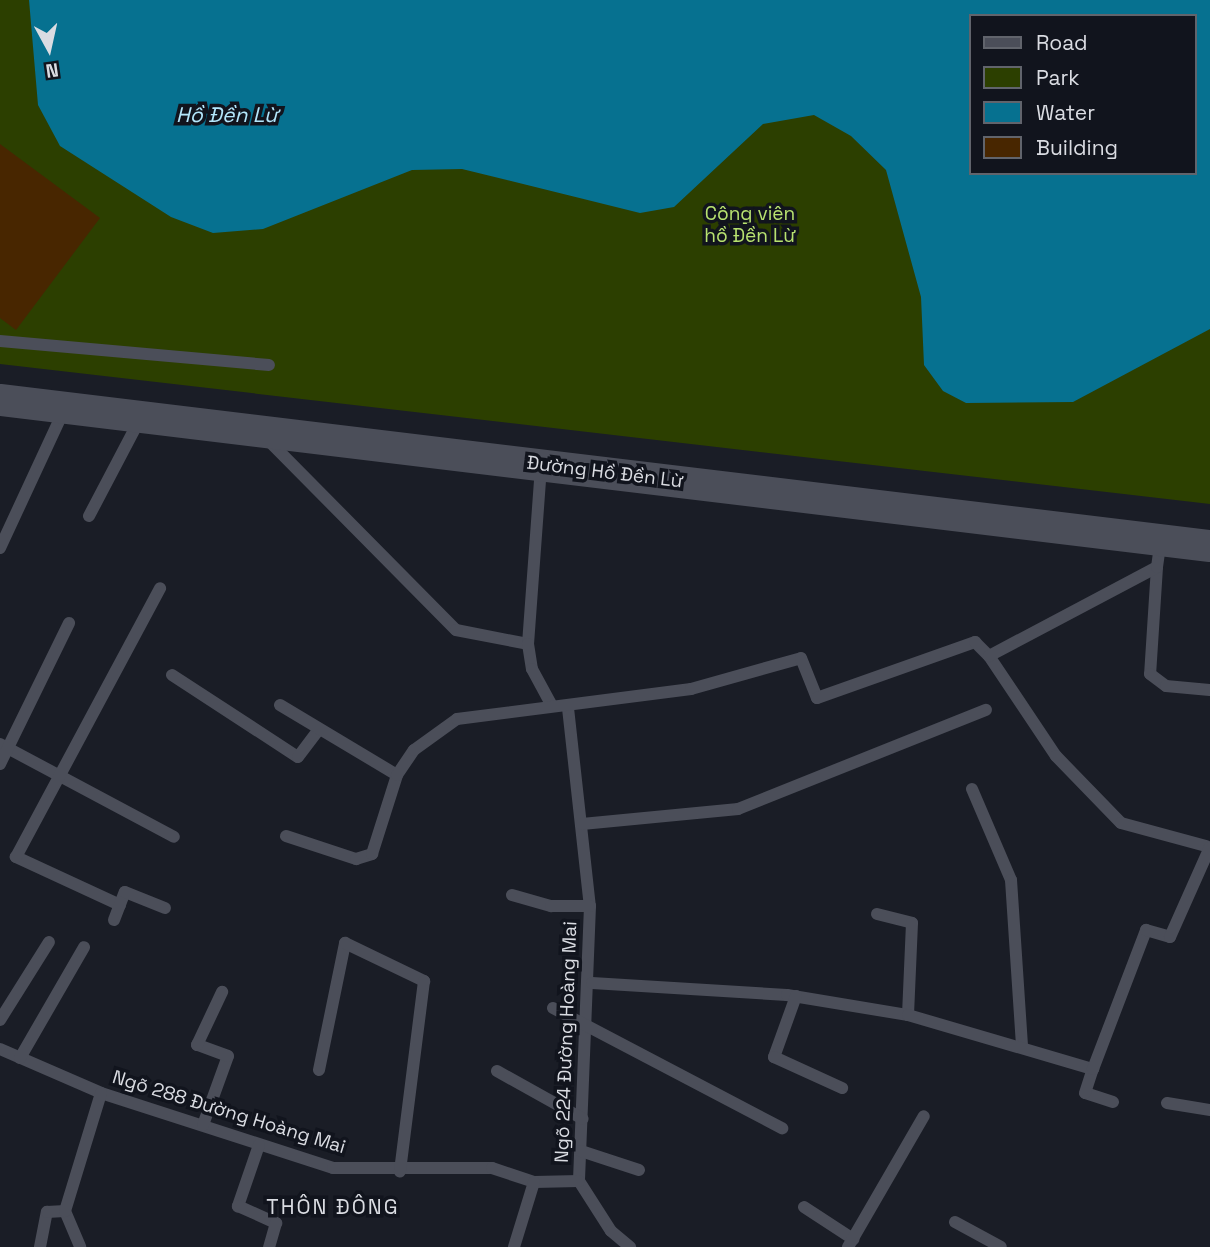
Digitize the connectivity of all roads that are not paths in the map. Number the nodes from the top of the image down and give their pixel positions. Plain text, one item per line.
1 (0, 341) edge
2 (269, 365) dead end
3 (0, 400) edge
4 (65, 407) junction
5 (141, 416) junction
6 (259, 430) junction
7 (541, 464) junction
8 (89, 516) dead end
9 (1210, 546) edge
10 (0, 548) edge
11 (1159, 553) junction
12 (160, 588) dead end
13 (69, 623) dead end
14 (528, 643) junction
15 (989, 656) junction
16 (172, 675) dead end
17 (1210, 690) edge
18 (280, 705) dead end
19 (552, 706) junction
20 (568, 708) junction
21 (986, 710) dead end
22 (319, 729) junction
23 (4, 747) edge
24 (0, 764) edge
25 (397, 775) junction
26 (59, 778) junction
27 (972, 789) dead end
28 (582, 824) junction
29 (286, 836) dead end
30 (174, 837) dead end
31 (1208, 847) edge
32 (512, 895) dead end
33 (120, 905) junction
34 (590, 906) junction
35 (165, 908) dead end
36 (877, 914) dead end
37 (114, 920) dead end
38 (49, 943) dead end
39 (83, 947) dead end
40 (592, 983) junction
41 (222, 992) dead end
42 (796, 996) junction
43 (553, 1008) dead end
44 (908, 1015) junction
45 (0, 1020) edge
46 (589, 1027) junction
47 (1022, 1045) junction
48 (0, 1049) edge
49 (20, 1058) junction
50 (1093, 1069) junction
51 (319, 1070) dead end
52 (497, 1071) dead end
53 (842, 1088) dead end
54 (101, 1093) junction
55 (1113, 1102) dead end
56 (1167, 1103) dead end
57 (1210, 1110) edge
58 (924, 1116) dead end
59 (583, 1119) junction
60 (203, 1125) junction
61 (782, 1128) dead end
62 (259, 1145) junction
63 (581, 1151) junction
64 (639, 1170) dead end
65 (400, 1171) junction
66 (579, 1181) junction
67 (534, 1182) junction
68 (804, 1207) dead end
69 (65, 1211) junction
70 (955, 1222) dead end
71 (851, 1243) edge
72 (40, 1247) edge
73 (80, 1247) edge
74 (269, 1247) edge
75 (514, 1247) edge
76 (630, 1247) edge
77 (1001, 1247) edge

1 - 2 lane
3 - 4 street, Đường Hồ Đền Lừ
4 - 5 street, Đường Hồ Đền Lừ
4 - 10 lane
5 - 6 street, Đường Hồ Đền Lừ
5 - 8 lane
6 - 7 street, Đường Hồ Đền Lừ
6 - 14 lane
7 - 11 street, Đường Hồ Đền Lừ
7 - 14 lane
9 - 11 street, Đường Hồ Đền Lừ
11 - 15 lane
11 - 17 lane
12 - 26 lane
13 - 23 lane
14 - 19 lane
15 - 20 lane
15 - 31 lane
16 - 22 lane
18 - 22 lane
19 - 20 lane
19 - 25 lane
20 - 28 lane, Ngõ 224 Đường Hoàng Mai
21 - 28 lane
22 - 25 lane
23 - 24 lane
23 - 26 lane
25 - 29 lane
26 - 30 lane
26 - 33 lane
27 - 47 lane
28 - 34 lane, Ngõ 224 Đường Hoàng Mai
31 - 50 lane
32 - 34 lane
33 - 35 lane
33 - 37 lane
34 - 40 lane, Ngõ 224 Đường Hoàng Mai
36 - 44 lane
38 - 45 lane
39 - 49 lane
40 - 42 lane
40 - 46 lane, Ngõ 224 Đường Hoàng Mai
41 - 60 lane
42 - 44 lane
42 - 53 lane
43 - 46 lane
44 - 47 lane
46 - 59 lane, Ngõ 224 Đường Hoàng Mai
46 - 61 lane
47 - 50 lane
48 - 49 lane, Ngõ 288 Đường Hoàng Mai
49 - 54 lane, Ngõ 288 Đường Hoàng Mai
50 - 55 lane
51 - 65 lane
52 - 59 lane
54 - 60 lane, Ngõ 288 Đường Hoàng Mai
54 - 69 lane
56 - 57 lane
58 - 71 lane
59 - 63 lane, Ngõ 224 Đường Hoàng Mai
60 - 62 lane, Ngõ 288 Đường Hoàng Mai
62 - 65 lane, Ngõ 288 Đường Hoàng Mai
62 - 74 lane
63 - 64 lane
63 - 66 lane, Ngõ 224 Đường Hoàng Mai
65 - 67 lane, Ngõ 288 Đường Hoàng Mai
66 - 67 lane, Ngõ 288 Đường Hoàng Mai
66 - 76 lane, Ngõ 224 Đường Hoàng Mai
67 - 75 lane
68 - 71 lane
69 - 72 lane
69 - 73 lane
70 - 77 lane

